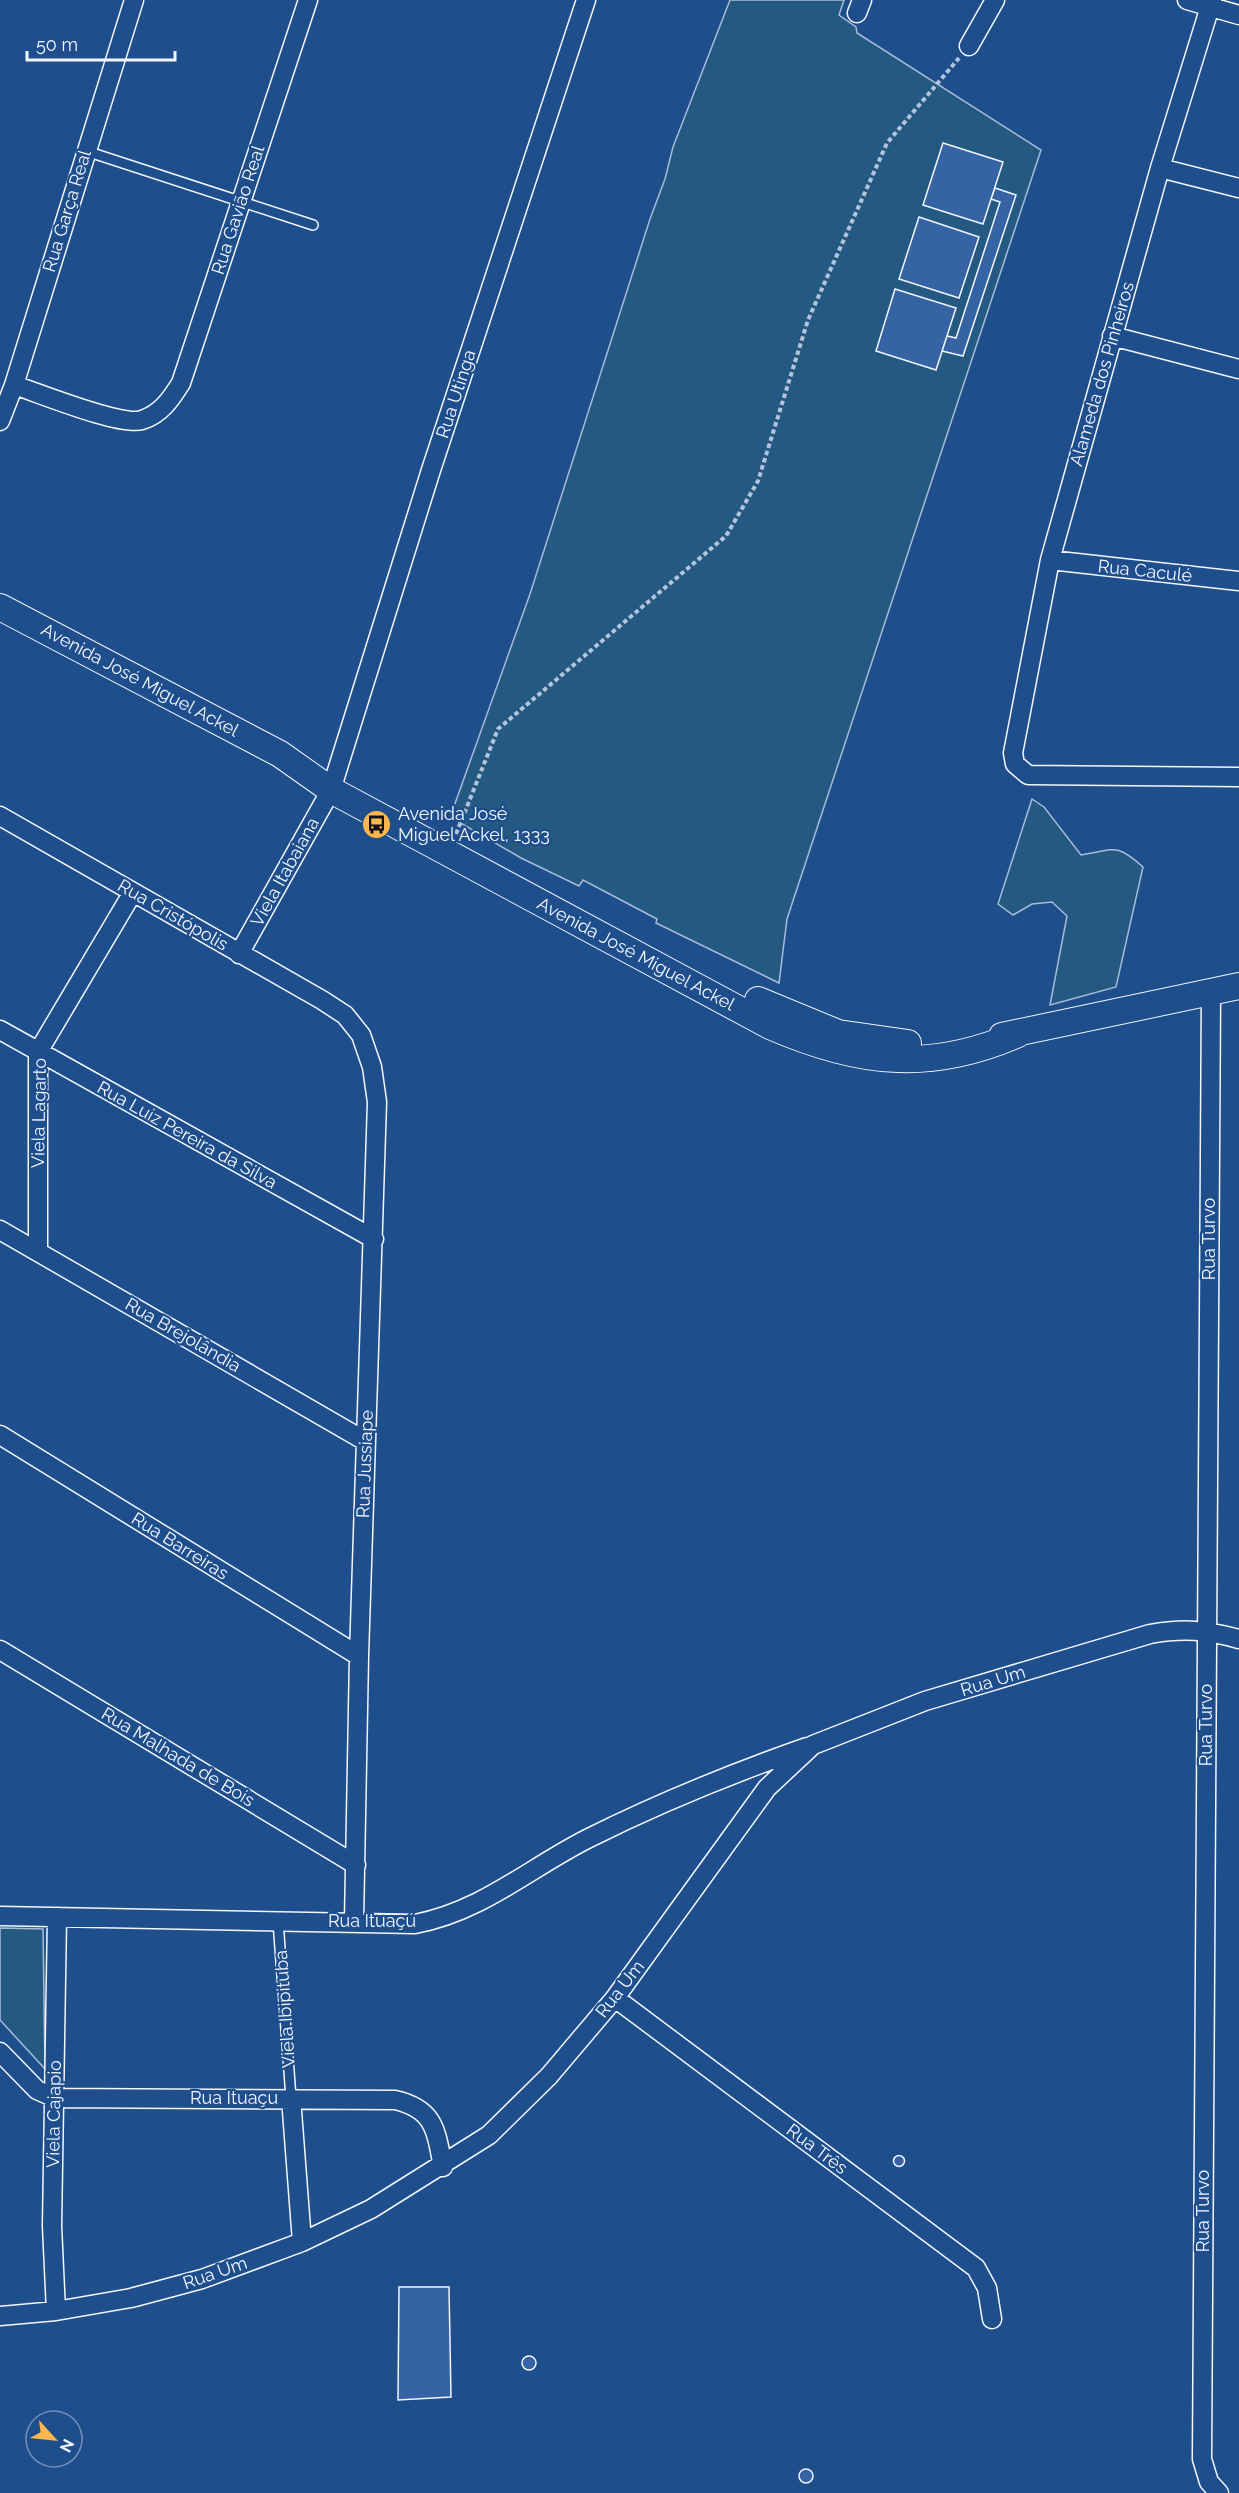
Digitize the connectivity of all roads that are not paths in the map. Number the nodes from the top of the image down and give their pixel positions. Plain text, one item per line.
1 (134, 0) edge
2 (308, 0) edge
3 (586, 0) edge
4 (995, 0) edge
5 (1187, 0) edge
6 (1211, 4) edge
7 (1239, 15) edge
8 (969, 46) road end
9 (86, 151) junction
10 (1160, 168) junction
11 (1239, 188) edge
12 (241, 202) junction
13 (313, 225) dead end
14 (1112, 336) junction
15 (1239, 369) edge
16 (14, 385) junction
17 (0, 421) edge
18 (1050, 560) junction
19 (1239, 581) edge
20 (2, 605) edge
21 (1239, 777) edge
22 (333, 783) junction
23 (0, 816) edge
24 (133, 892) junction
25 (239, 954) junction
26 (1239, 986) edge
27 (1211, 992) junction
28 (345, 1015) joint
29 (0, 1030) edge
30 (1018, 1034) junction
31 (38, 1052) junction
32 (0, 1230) edge
33 (374, 1239) junction
34 (38, 1251) junction
35 (0, 1435) edge
36 (365, 1441) junction
37 (1206, 1630) junction
38 (1239, 1639) edge
39 (0, 1650) edge
40 (359, 1656) junction
41 (813, 1745) junction
42 (735, 1773) junction
43 (756, 1804) junction
44 (356, 1864) junction
45 (0, 1916) edge
46 (57, 1917) junction
47 (279, 1920) junction
48 (354, 1922) junction
49 (615, 1998) junction
50 (0, 2052) edge
51 (55, 2098) junction
52 (291, 2098) junction
53 (443, 2167) junction
54 (302, 2242) junction
55 (56, 2311) junction
56 (0, 2316) edge
57 (992, 2319) dead end
58 (1219, 2493) edge

1 - 9 street, Rua Garça Real
2 - 12 street, Rua Gavião Real
3 - 22 street, Rua Utinga
4 - 8 street
5 - 6 street
6 - 7 street
6 - 10 street, Alameda dos Pinheiros
9 - 12 lane
9 - 16 street, Rua Garça Real
10 - 11 street
10 - 14 street, Alameda dos Pinheiros
12 - 13 lane
12 - 16 street, Rua Gavião Real
14 - 15 street
14 - 18 street, Alameda dos Pinheiros
16 - 17 street, Rua Garça Real
18 - 19 street, Rua Caculé
18 - 21 street, Alameda dos Pinheiros
20 - 22 street, Avenida José Miguel Ackel
22 - 25 street, Viela Itabaiana
22 - 30 street, Avenida José Miguel Ackel
22 - 30 street, Avenida José Miguel Ackel
23 - 24 street, Rua Cristópolis
24 - 25 street, Rua Cristópolis
24 - 31 street, Viela Lagarto
25 - 28 street, Rua Cristópolis
26 - 27 street, Avenida José Miguel Ackel
27 - 30 street, Avenida José Miguel Ackel
27 - 37 street, Rua Turvo
28 - 33 street, Rua Jussiape
29 - 31 street, Rua Luiz Pereira da Silva
31 - 33 street, Rua Luiz Pereira da Silva
31 - 34 street, Viela Lagarto
32 - 34 street, Rua Brejolândia
33 - 36 street, Rua Jussiape
34 - 36 street, Rua Brejolândia
35 - 40 street, Rua Barreiras
36 - 40 street, Rua Jussiape
37 - 38 street, Rua Um
37 - 41 street, Rua Um
37 - 58 street, Rua Turvo
39 - 44 street, Rua Malhada de Bois
40 - 44 street, Rua Jussiape
41 - 42 street, Rua Ituaçú
41 - 43 street, Rua Um
42 - 43 street
42 - 48 street, Rua Ituaçú
43 - 49 street, Rua Um
44 - 48 street, Rua Jussiape
45 - 46 street, Rua Ituaçú
46 - 47 street, Rua Ituaçú
46 - 51 street, Viela Cajapio
47 - 48 street, Rua Ituaçú
47 - 52 lane, Viela Ibipituba
49 - 53 street, Rua Um
49 - 57 street, Rua Três
50 - 51 street
51 - 52 street, Rua Ituaçu
51 - 55 street, Viela Cajapio
52 - 53 street, Rua Ituaçu
52 - 54 street, Viela Ibipituba
53 - 54 street, Rua Um
54 - 55 street, Rua Um
55 - 56 street, Rua Um

